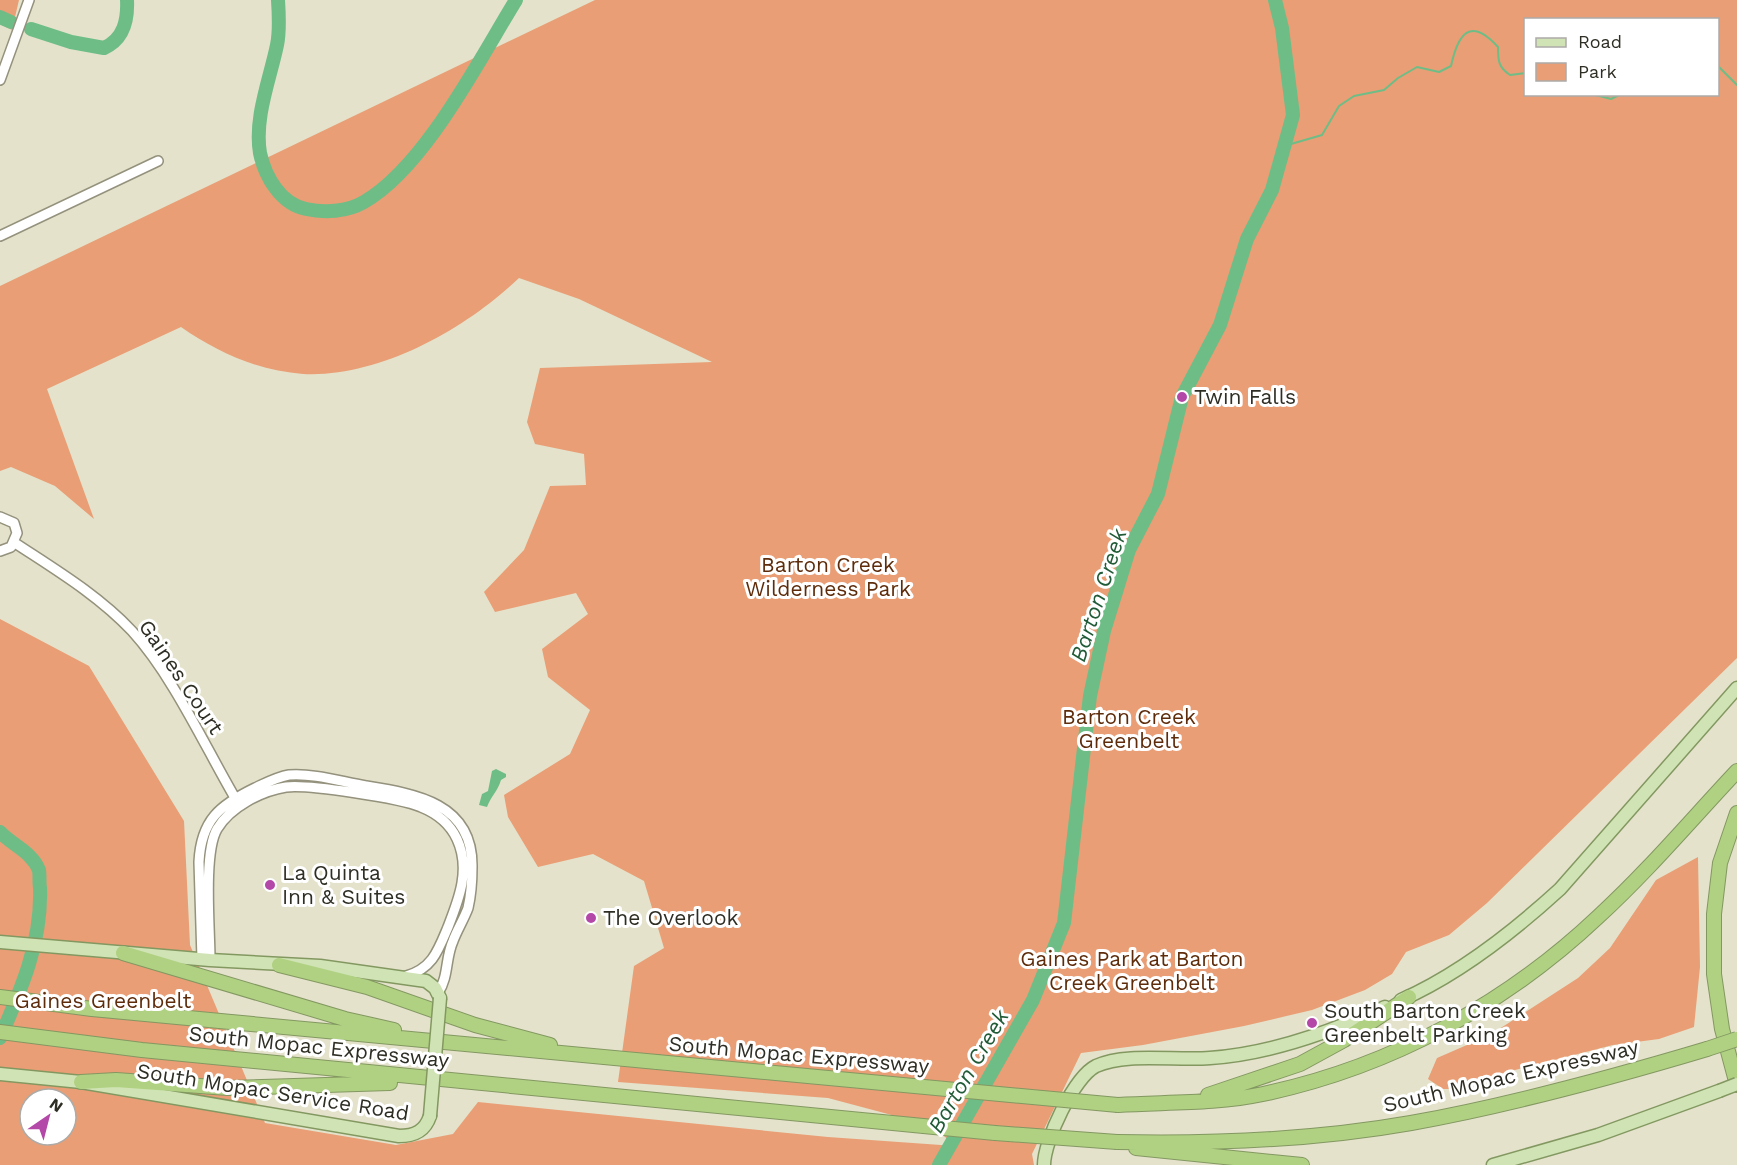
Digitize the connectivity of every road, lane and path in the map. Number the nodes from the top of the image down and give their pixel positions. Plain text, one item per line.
1 (29, 0) edge
2 (0, 80) edge
3 (158, 161) dead end
4 (0, 236) edge
5 (0, 517) edge
6 (15, 543) junction
7 (0, 551) edge
8 (1737, 688) edge
9 (1737, 771) edge
10 (420, 801) junction
11 (238, 802) junction
12 (1737, 813) edge
13 (449, 923) junction
14 (459, 928) junction
15 (0, 942) edge
16 (123, 953) junction
17 (206, 960) junction
18 (279, 965) junction
19 (404, 976) junction
20 (439, 995) junction
21 (0, 997) edge
22 (1408, 997) junction
23 (0, 1032) edge
24 (1737, 1039) edge
25 (416, 1040) junction
26 (584, 1055) junction
27 (0, 1074) edge
28 (425, 1079) junction
29 (81, 1082) junction
30 (1737, 1084) edge
31 (1189, 1100) junction
32 (1117, 1142) junction
33 (1044, 1165) edge
34 (1302, 1165) edge
35 (1493, 1165) edge

1 - 2 street
3 - 4 street
5 - 6 street
6 - 7 street
6 - 11 street, Gaines Court
8 - 22 main road
9 - 31 highway, South Mopac Expressway
10 - 11 street
10 - 13 street
10 - 14 street
11 - 17 street
12 - 30 highway
13 - 14 street
13 - 19 street
14 - 20 street
15 - 16 main road
16 - 17 main road
16 - 25 highway
17 - 18 main road
18 - 19 main road
18 - 26 highway
19 - 20 main road
20 - 29 main road, South Mopac Service Road, bridge
21 - 25 highway, South Mopac Expressway
22 - 31 highway
22 - 33 main road
23 - 28 highway, South Mopac Expressway
24 - 32 highway, South Mopac Expressway, bridge
25 - 26 highway, South Mopac Expressway
26 - 31 highway, South Mopac Expressway, bridge
27 - 29 main road, South Mopac Service Road
28 - 29 highway
28 - 32 highway, South Mopac Expressway, bridge
30 - 35 main road, bridge
32 - 34 highway

